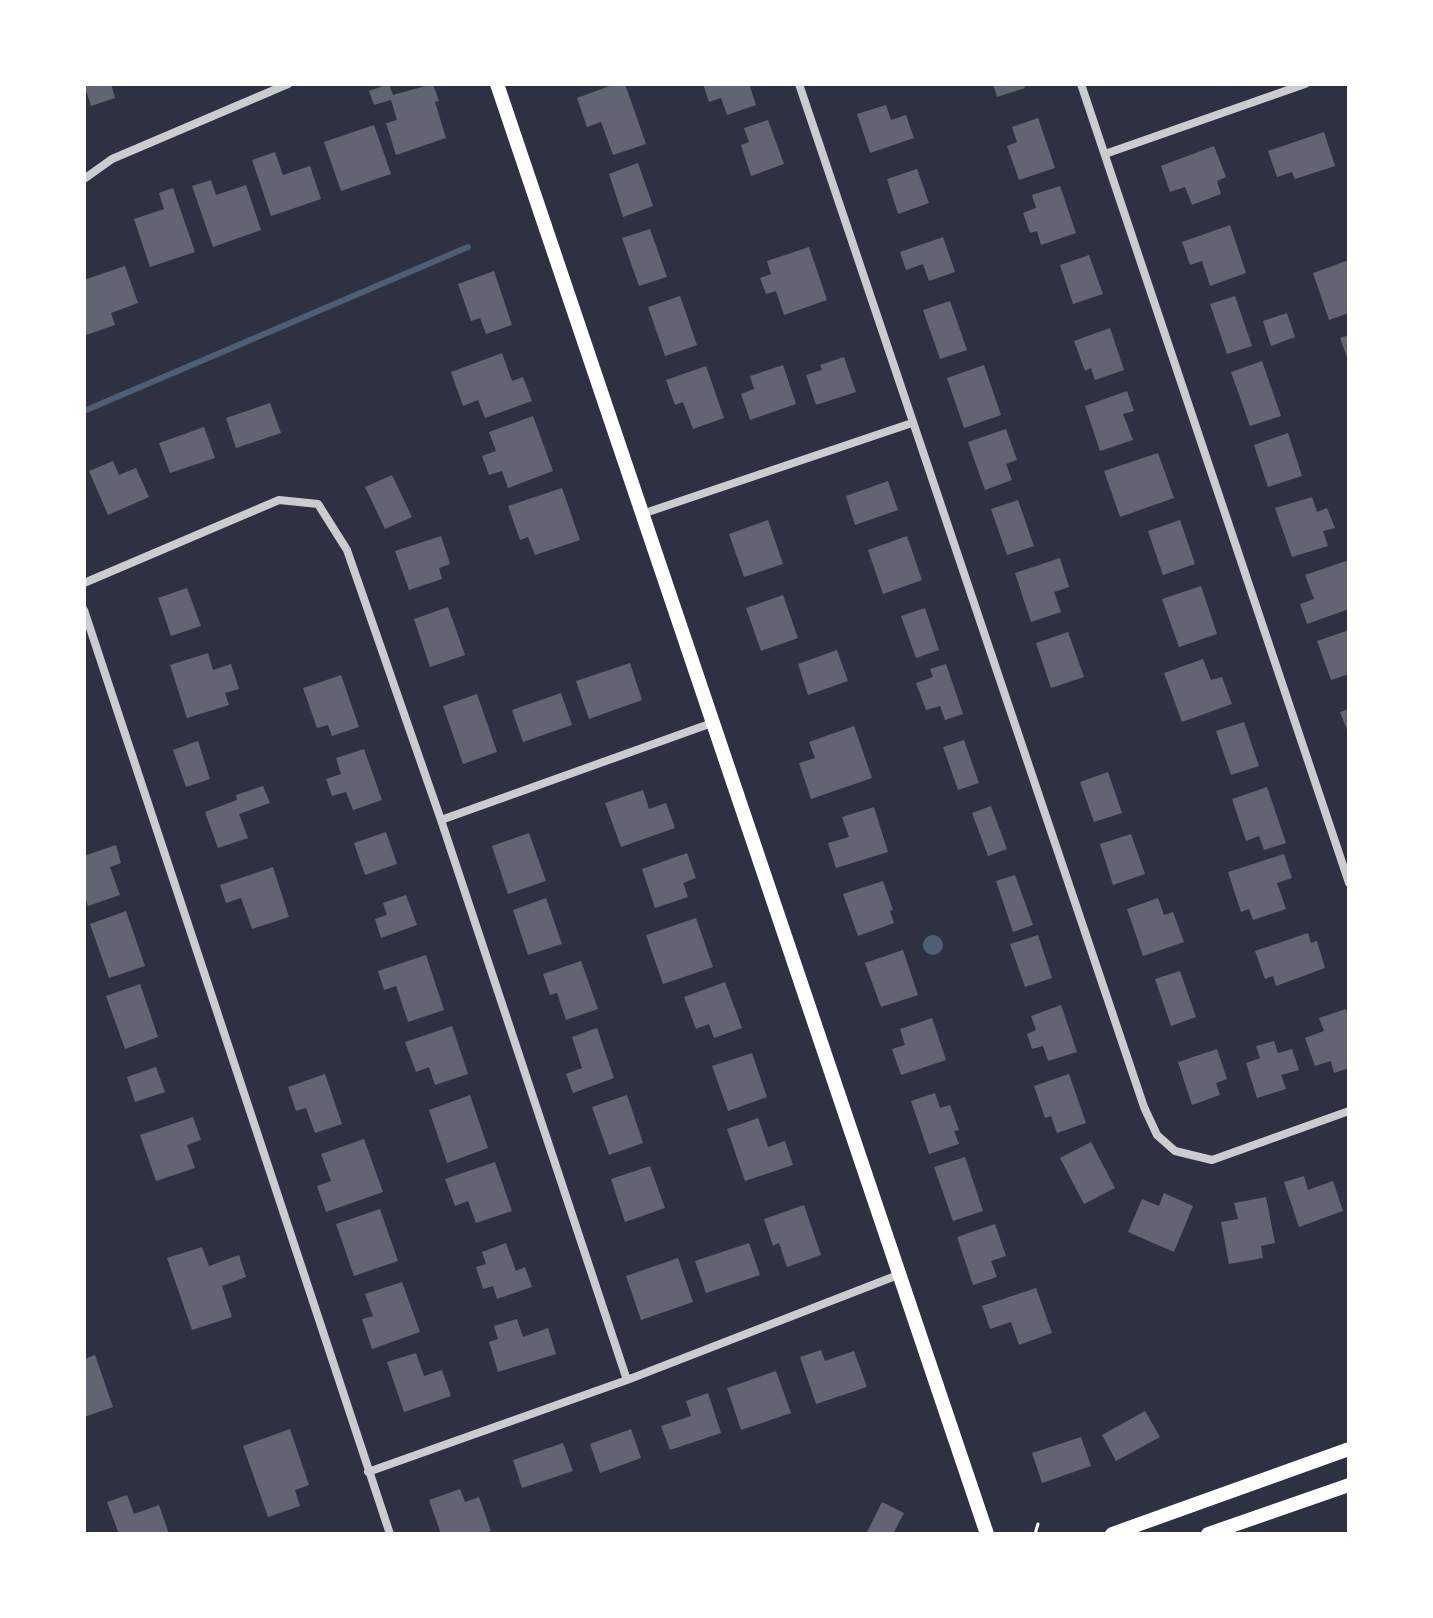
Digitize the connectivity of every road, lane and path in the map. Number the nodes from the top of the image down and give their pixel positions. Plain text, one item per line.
1 (288, 84) edge
2 (497, 84) edge
3 (799, 84) edge
4 (1081, 84) edge
5 (1305, 84) edge
6 (1105, 154) junction
7 (84, 179) edge
8 (912, 423) junction
9 (645, 513) junction
10 (84, 583) edge
11 (84, 610) edge
12 (712, 723) junction
13 (441, 820) junction
14 (1349, 883) edge
15 (1349, 1111) edge
16 (898, 1275) junction
17 (627, 1380) junction
18 (1349, 1449) edge
19 (368, 1472) junction
20 (1349, 1485) edge
21 (1038, 1524) dead end
22 (390, 1534) edge
23 (987, 1534) edge
24 (1035, 1534) edge
25 (1112, 1534) edge
26 (1208, 1534) edge

1 - 7 street
2 - 9 main road
3 - 8 street
4 - 6 street
5 - 6 street
6 - 14 street
8 - 9 street
8 - 15 street
9 - 12 main road
10 - 13 street
11 - 19 street
12 - 13 street
12 - 16 main road
13 - 17 street
16 - 17 street
16 - 23 main road
17 - 19 street
18 - 25 main road
19 - 22 street
20 - 26 main road
21 - 24 path

